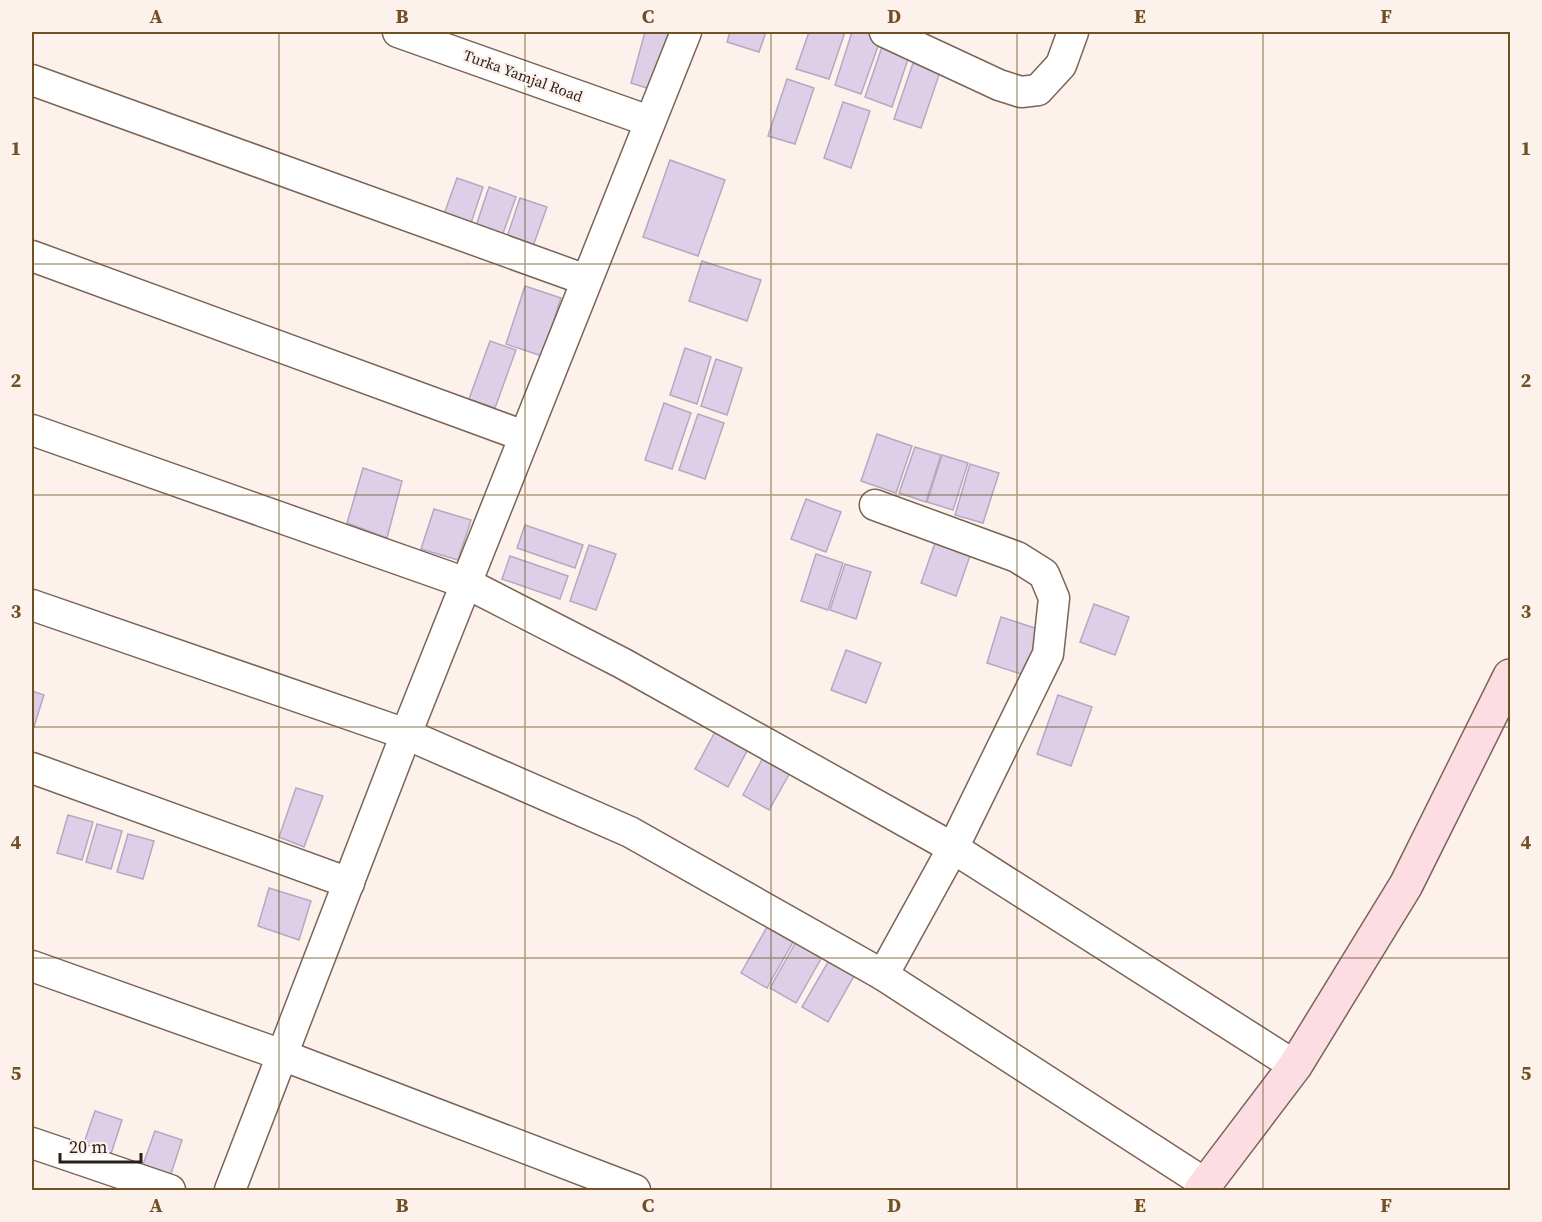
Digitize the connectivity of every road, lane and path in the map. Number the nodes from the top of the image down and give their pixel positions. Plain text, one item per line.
1 (398, 32) edge
2 (686, 32) edge
3 (885, 32) edge
4 (1073, 32) edge
5 (32, 80) edge
6 (649, 121) junction
7 (32, 256) edge
8 (586, 280) junction
9 (32, 430) edge
10 (524, 436) junction
11 (875, 504) dead end
12 (466, 583) junction
13 (32, 605) edge
14 (1510, 676) edge
15 (406, 734) junction
16 (32, 768) edge
17 (952, 848) junction
18 (349, 883) junction
19 (32, 966) edge
20 (883, 975) junction
21 (282, 1055) junction
22 (1295, 1066) junction
23 (32, 1143) edge
24 (1203, 1187) edge
25 (170, 1191) edge
26 (230, 1191) edge
27 (635, 1191) edge

1 - 6 street, Turka Yamjal Road
2 - 6 street
3 - 4 street
5 - 8 street
6 - 8 street
7 - 10 street
8 - 10 street
9 - 12 street
10 - 12 street
11 - 17 street
12 - 15 street
12 - 17 street
13 - 15 street
14 - 22 main road
15 - 18 street
15 - 20 street
16 - 18 street
17 - 20 street
17 - 22 street
18 - 21 street
19 - 21 street
20 - 24 street
21 - 26 street
21 - 27 street
22 - 24 main road
23 - 25 street

